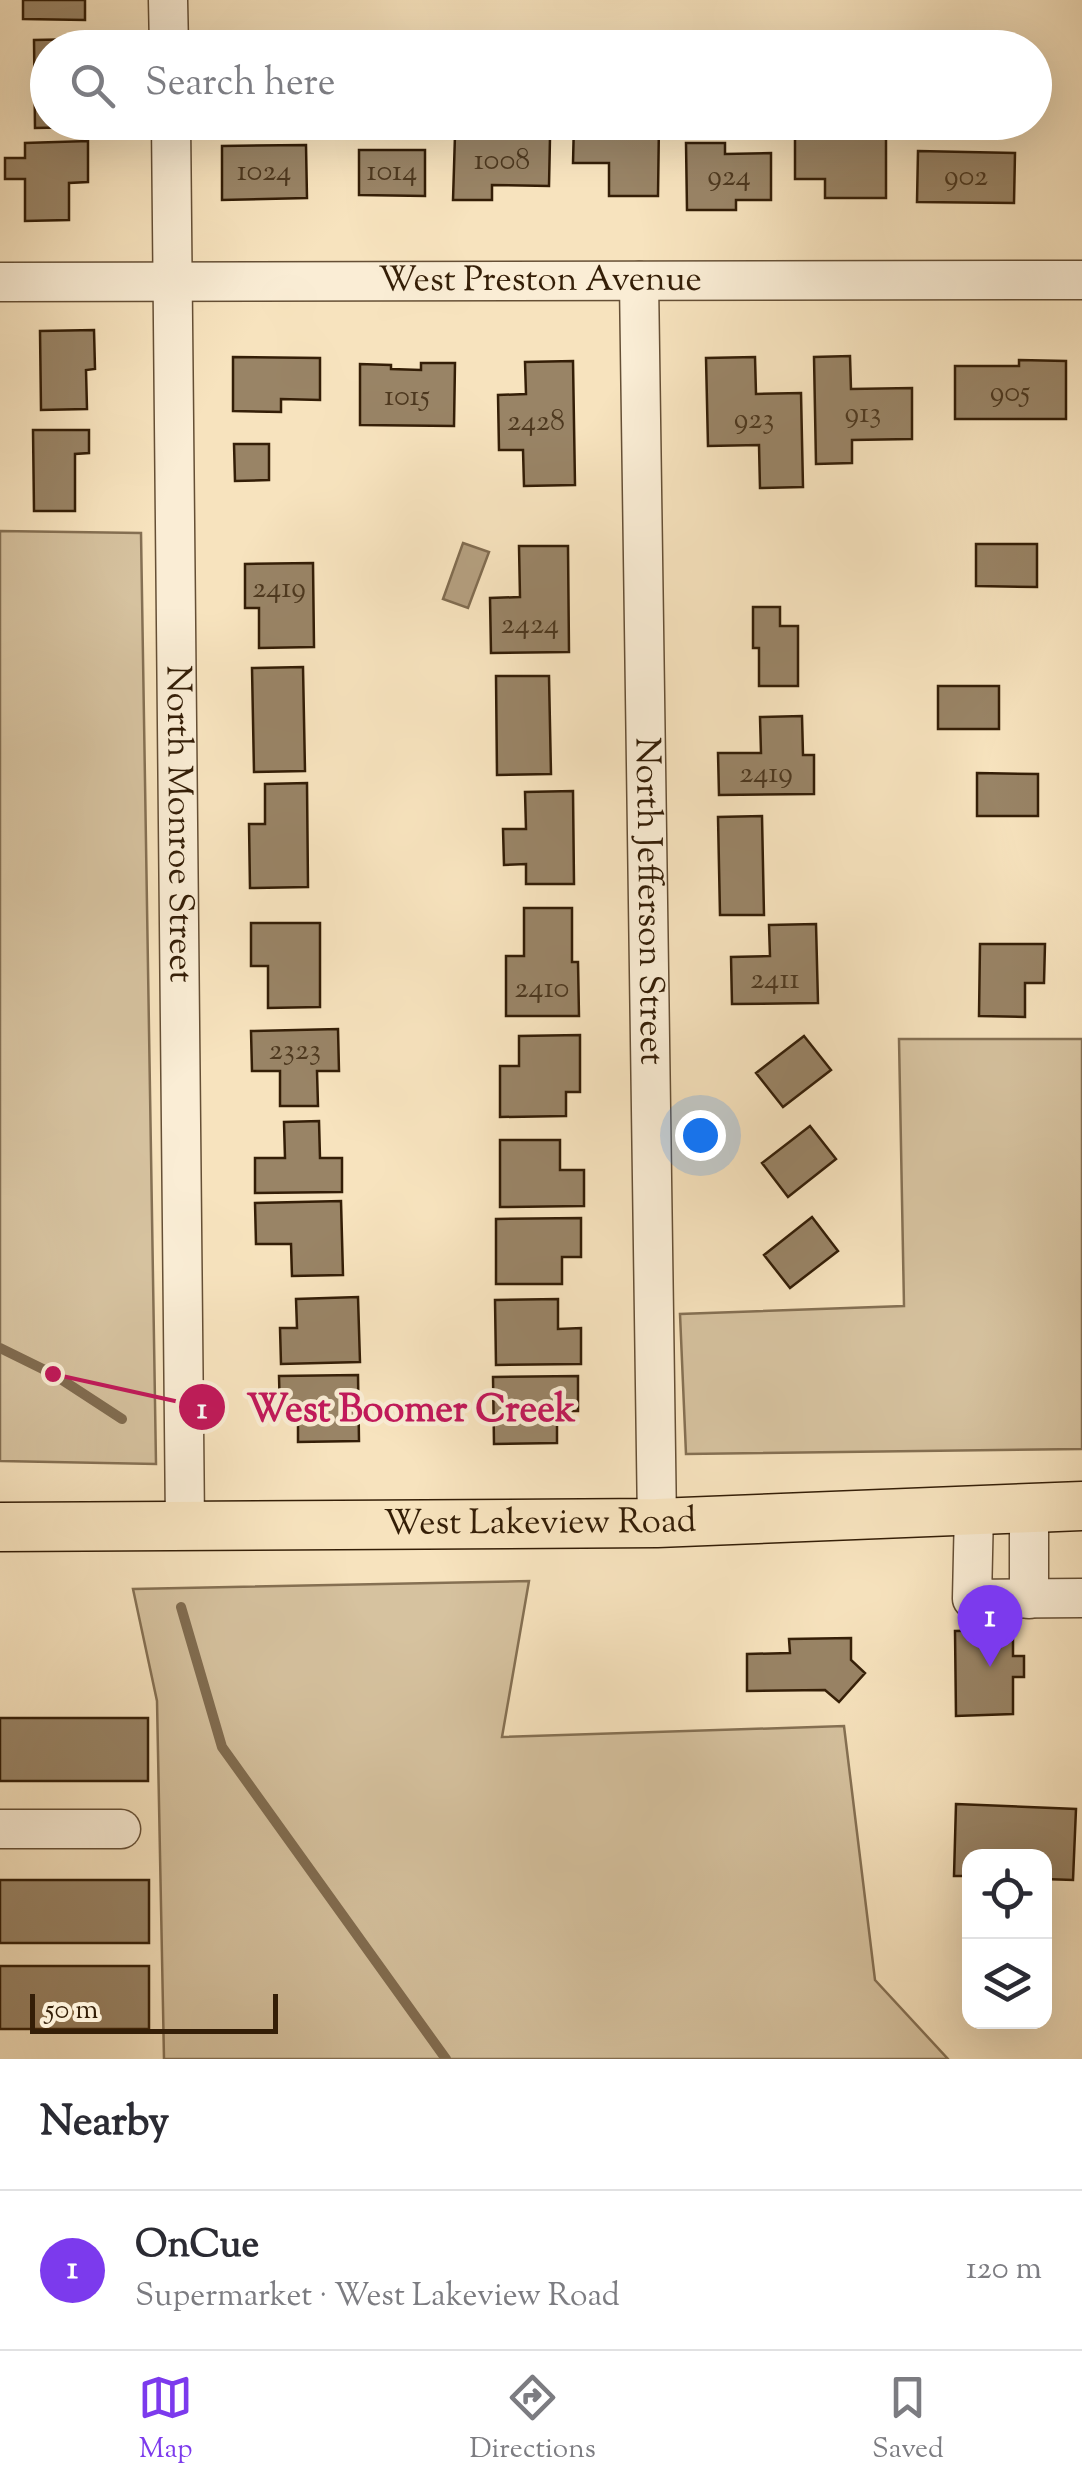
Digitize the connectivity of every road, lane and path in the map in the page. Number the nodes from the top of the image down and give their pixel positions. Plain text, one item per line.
1 (168, 0) edge
2 (169, 30) edge
3 (171, 140) edge
4 (639, 280) junction
5 (1082, 280) edge
6 (172, 281) junction
7 (0, 282) edge
8 (1082, 1506) edge
9 (1029, 1508) junction
10 (974, 1510) junction
11 (657, 1523) junction
12 (0, 1526) edge
13 (186, 1526) junction
14 (1082, 1598) edge
15 (1029, 1599) junction
16 (0, 1829) edge
17 (122, 1830) dead end

1 - 2 street
3 - 6 street, North Monroe Street
4 - 5 street, West Preston Avenue
4 - 6 street, West Preston Avenue
4 - 11 street, North Jefferson Street
6 - 7 street, West Preston Avenue
6 - 13 street, North Monroe Street
8 - 9 main road, West Lakeview Road
9 - 10 main road, West Lakeview Road
9 - 15 street
10 - 11 main road, West Lakeview Road
10 - 15 street
11 - 13 main road, West Lakeview Road
12 - 13 main road, West Lakeview Road
14 - 15 street
16 - 17 street

